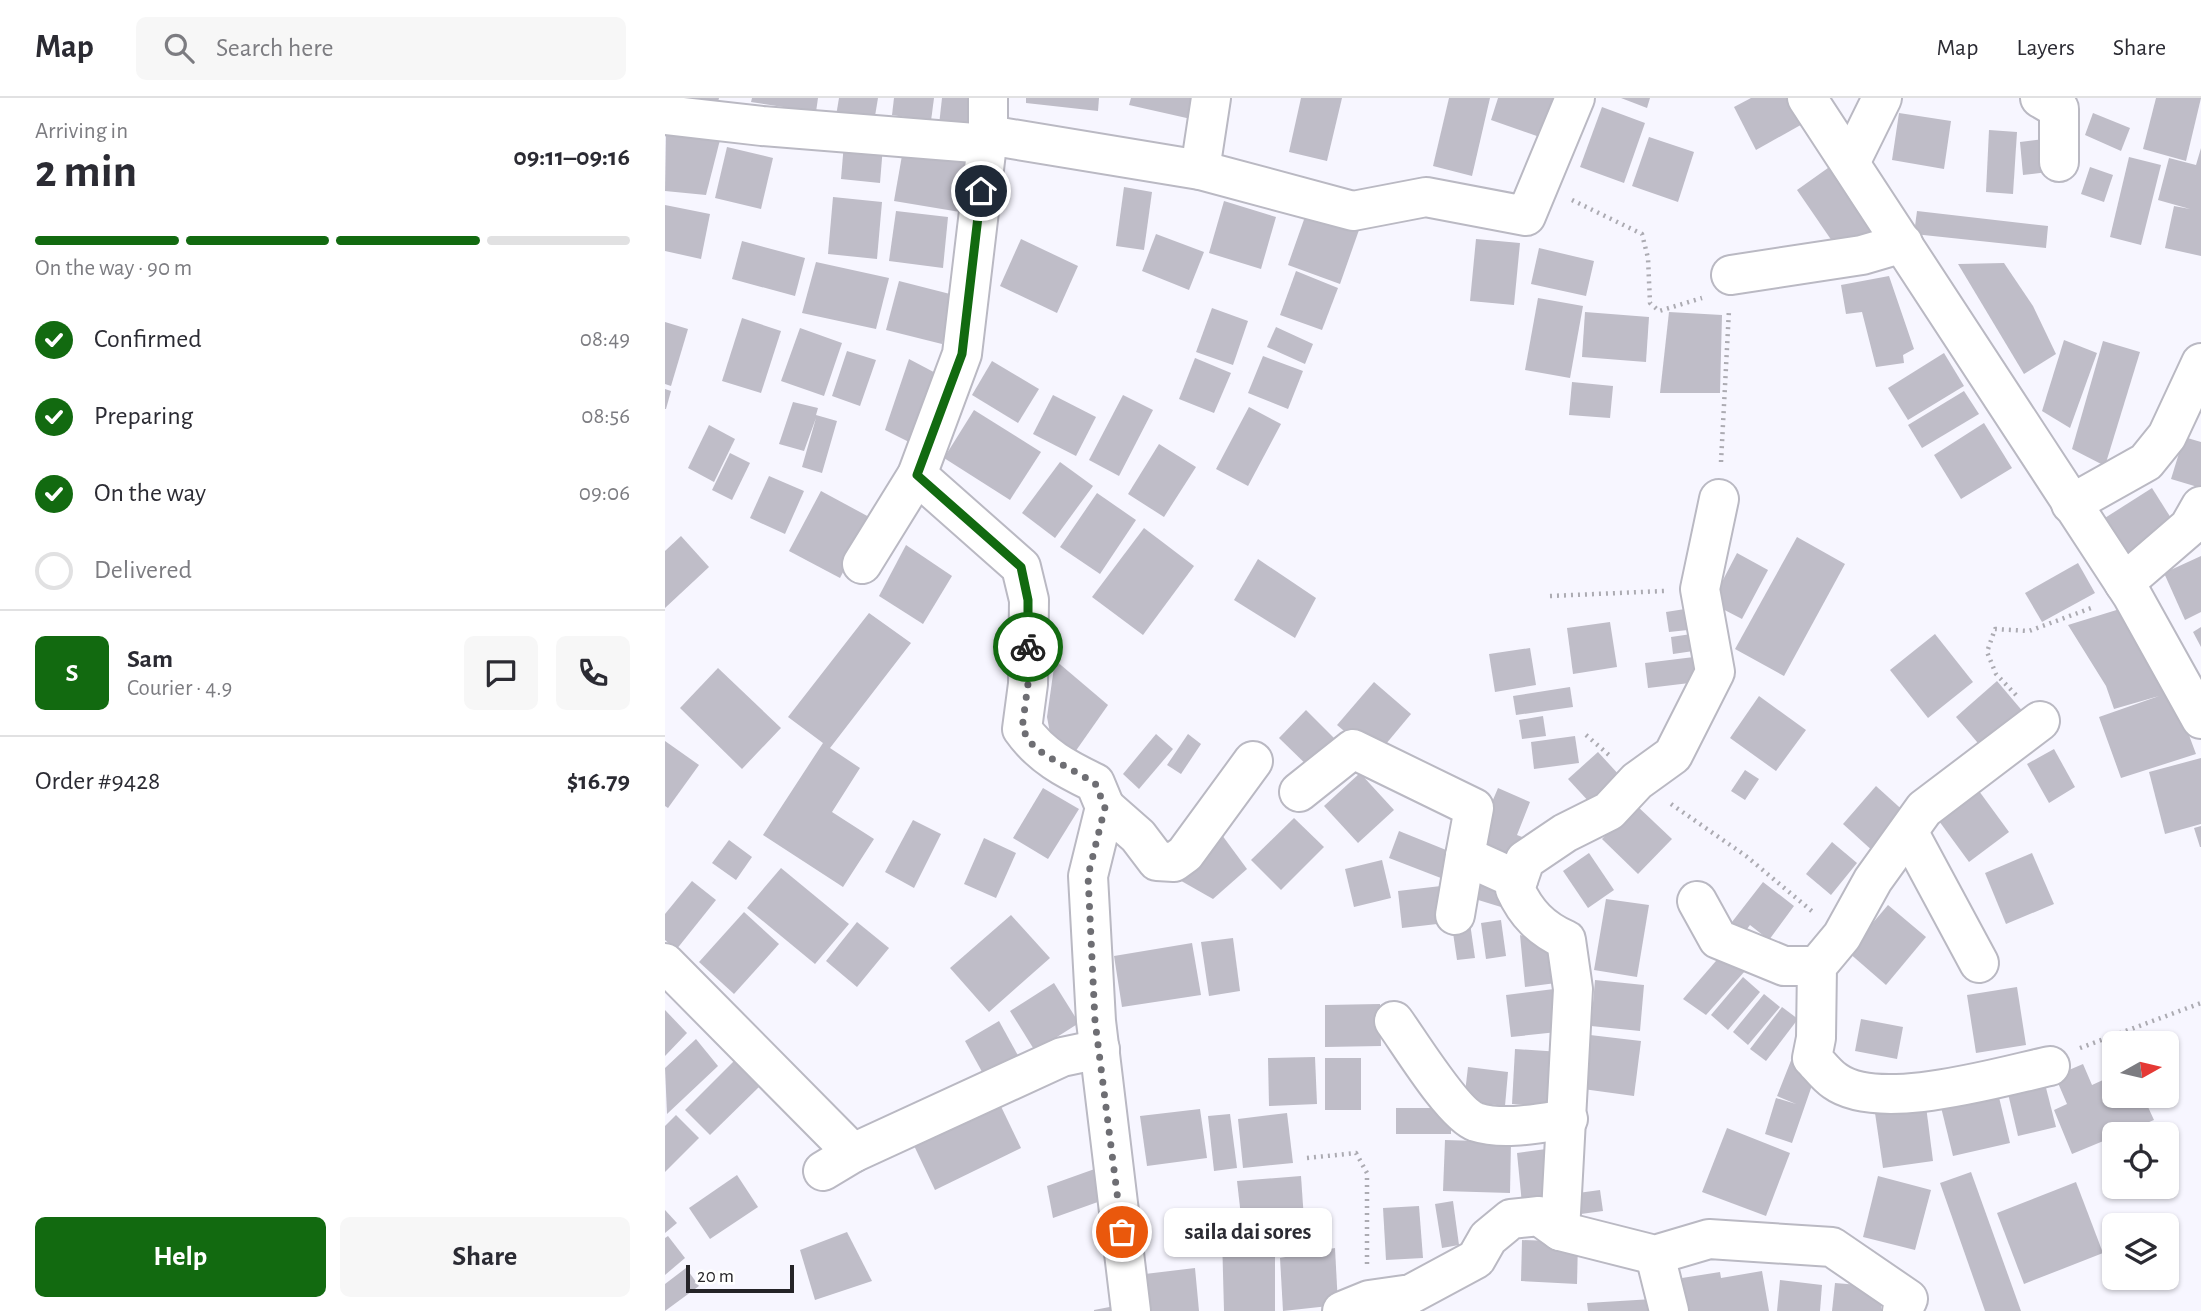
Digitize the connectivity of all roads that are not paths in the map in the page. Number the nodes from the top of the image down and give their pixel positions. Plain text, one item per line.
1 (988, 98) edge
2 (1212, 98) edge
3 (1575, 98) edge
4 (1807, 98) edge
5 (1882, 98) edge
6 (2041, 98) edge
7 (665, 115) edge
8 (988, 140) junction
9 (2059, 162) dead end
10 (1850, 163) junction
11 (1200, 170) junction
12 (1903, 243) junction
13 (1731, 275) road end
14 (2201, 363) edge
15 (917, 475) junction
16 (1719, 499) road end
17 (2071, 503) junction
18 (2201, 506) edge
19 (862, 564) dead end
20 (2128, 589) junction
21 (2201, 719) edge
22 (2039, 721) road end
23 (1253, 761) dead end
24 (1299, 792) dead end
25 (1105, 807) junction
26 (1909, 832) junction
27 (1465, 856) junction
28 (1518, 880) junction
29 (1697, 901) dead end
30 (1455, 915) dead end
31 (665, 963) edge
32 (1979, 963) dead end
33 (1817, 966) junction
34 (1394, 1021) dead end
35 (1100, 1049) junction
36 (2050, 1066) road end
37 (1568, 1119) junction
38 (1560, 1231) junction
39 (1655, 1255) junction
40 (1915, 1307) edge
41 (1350, 1308) edge
42 (1131, 1311) edge
43 (1669, 1311) edge

1 - 8 street
2 - 11 street
3 - 11 street
4 - 10 street
5 - 10 street
6 - 9 street
7 - 8 street
8 - 11 street
8 - 15 street
10 - 12 street
12 - 13 street
12 - 17 street
14 - 17 street
15 - 19 street
15 - 25 street
16 - 28 street
17 - 20 street
18 - 20 street
20 - 21 street
22 - 26 street
23 - 25 street
24 - 27 street
25 - 35 street
26 - 32 street
26 - 33 street
27 - 28 street
27 - 30 street
28 - 37 street
29 - 33 street
31 - 35 street
33 - 36 street
34 - 37 street
35 - 42 street
37 - 38 street
38 - 39 street
38 - 41 street
39 - 40 street
39 - 43 street

